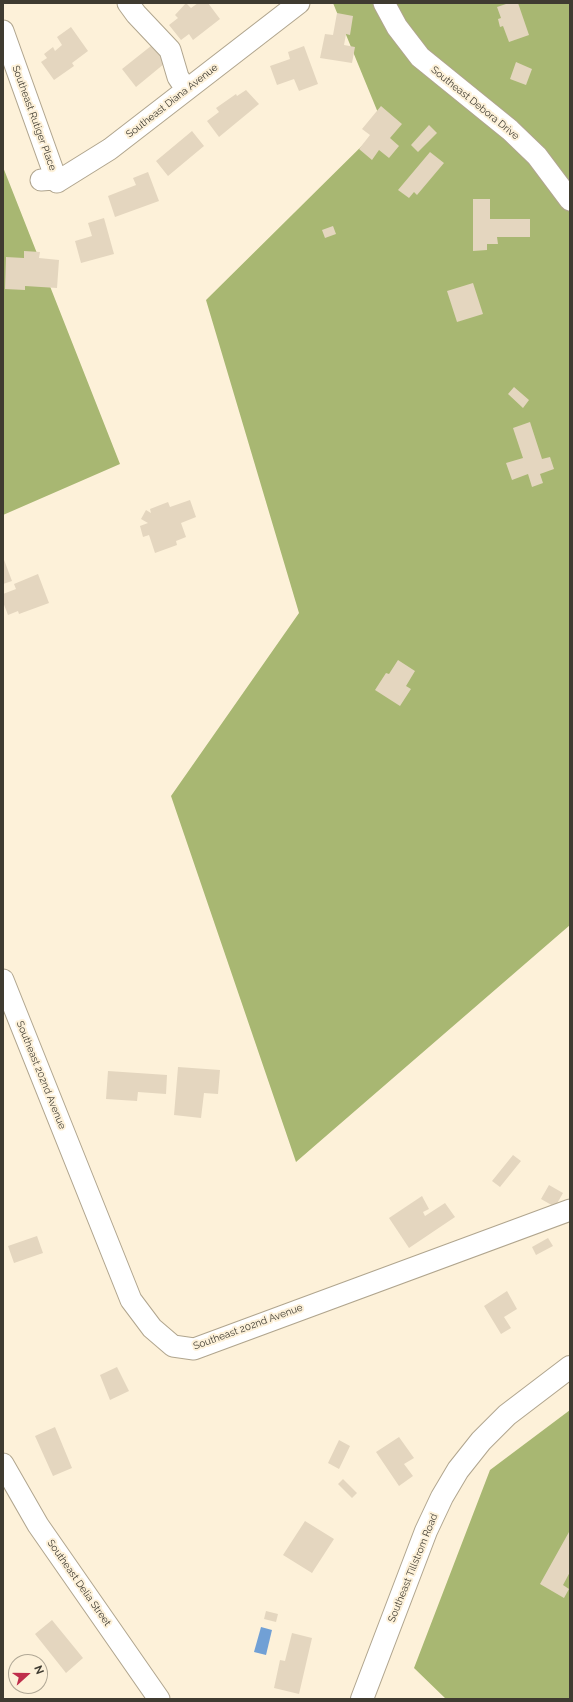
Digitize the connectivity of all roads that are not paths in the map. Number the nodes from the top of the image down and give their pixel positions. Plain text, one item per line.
1 (128, 3) edge
2 (298, 3) edge
3 (384, 3) edge
4 (3, 31) edge
5 (186, 89) junction
6 (49, 181) joint
7 (570, 200) edge
8 (3, 980) edge
9 (570, 1210) edge
10 (570, 1367) edge
11 (3, 1464) edge
12 (159, 1699) edge
13 (362, 1699) edge

1 - 5 street
2 - 5 street, Southeast Diana Avenue
3 - 7 street, Southeast Debora Drive
4 - 6 street, Southeast Rutiger Place
5 - 6 street, Southeast Diana Avenue
8 - 9 street, Southeast 202nd Avenue
10 - 13 main road, Southeast Tillstrom Road
11 - 12 street, Southeast Delia Street

